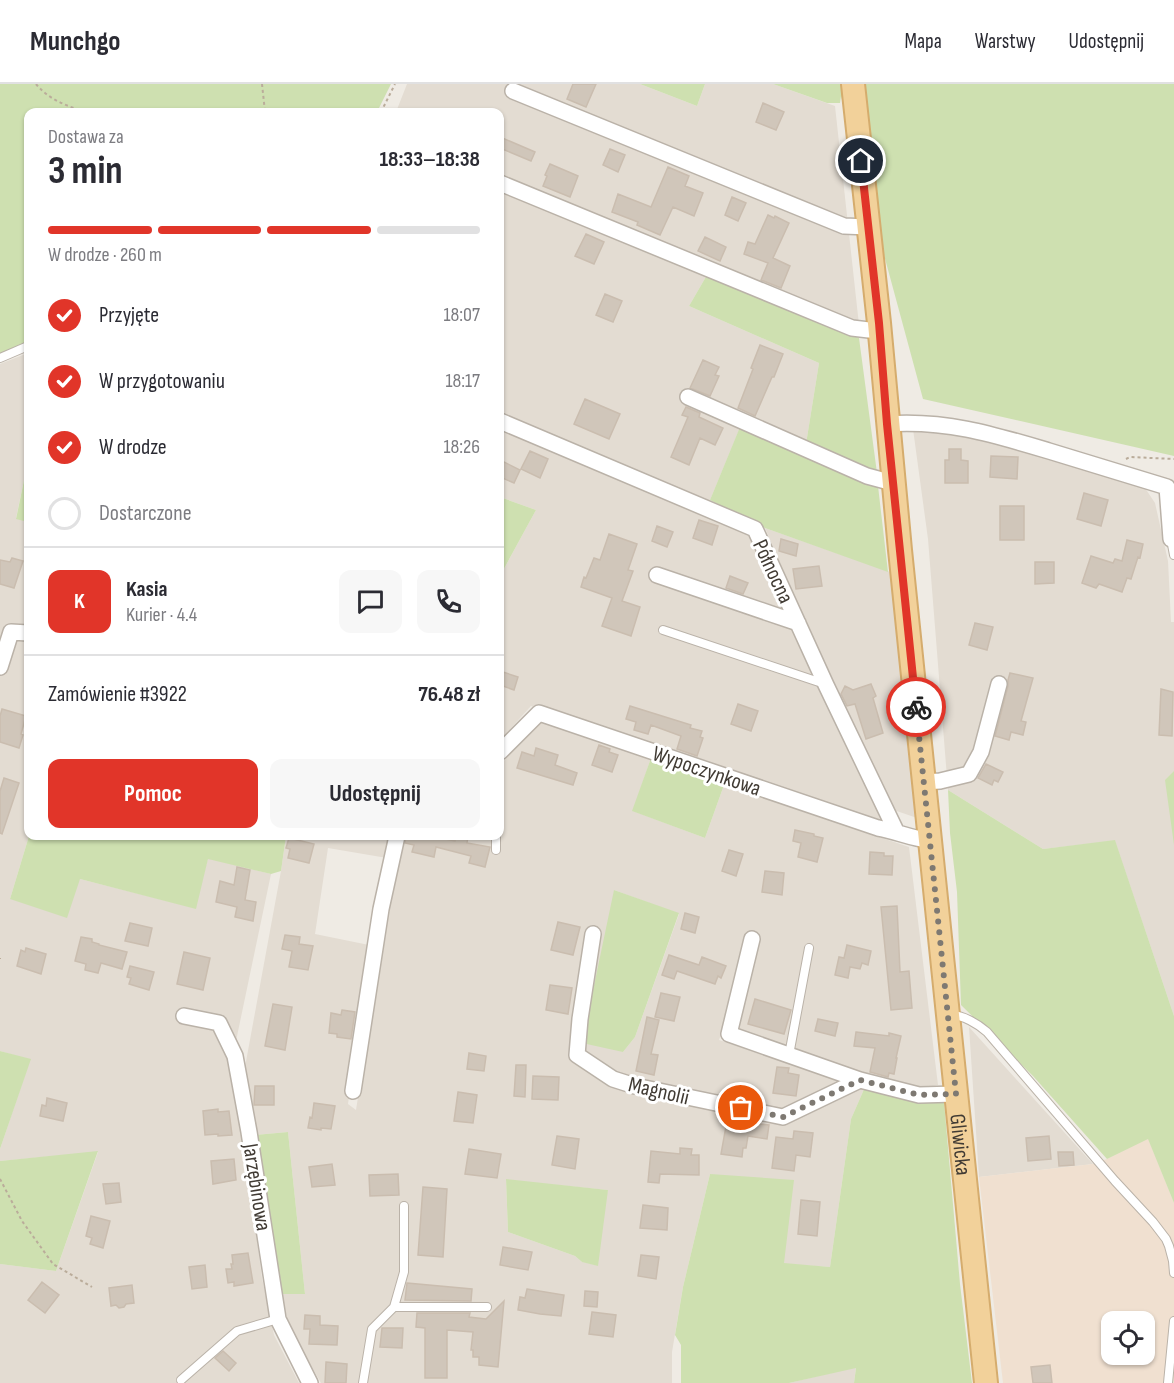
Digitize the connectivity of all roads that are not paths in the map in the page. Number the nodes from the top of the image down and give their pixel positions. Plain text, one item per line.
1 (853, 84) edge
2 (513, 91) dead end
3 (504, 185) edge
4 (868, 227) junction
5 (879, 330) junction
6 (24, 348) edge
7 (0, 358) edge
8 (687, 398) dead end
9 (504, 423) edge
10 (887, 424) junction
11 (893, 483) junction
12 (1171, 539) joint
13 (1174, 555) edge
14 (657, 575) dead end
15 (798, 623) junction
16 (663, 630) dead end
17 (5, 631) edge
18 (24, 633) edge
19 (0, 667) edge
20 (999, 684) dead end
21 (826, 685) junction
22 (504, 748) edge
23 (924, 782) junction
24 (896, 831) junction
25 (397, 840) edge
26 (496, 840) edge
27 (930, 840) junction
28 (495, 850) dead end
29 (593, 934) dead end
30 (752, 939) dead end
31 (809, 948) dead end
32 (948, 1015) junction
33 (184, 1016) dead end
34 (789, 1055) junction
35 (860, 1080) junction
36 (353, 1091) dead end
37 (956, 1094) junction
38 (404, 1206) dead end
39 (1174, 1273) edge
40 (394, 1307) junction
41 (487, 1307) dead end
42 (278, 1319) junction
43 (1174, 1321) edge
44 (181, 1380) dead end
45 (310, 1383) edge
46 (363, 1383) edge
47 (986, 1383) edge
48 (1168, 1383) edge

1 - 4 main road, Gliwicka
2 - 4 street
3 - 5 street
4 - 5 main road, Gliwicka
5 - 10 main road, Gliwicka
6 - 7 lane
8 - 11 street
9 - 15 street, Północna
10 - 11 main road, Gliwicka
10 - 12 street
11 - 23 main road, Gliwicka
12 - 13 lane
14 - 15 street
15 - 21 street, Północna
16 - 21 lane
17 - 18 street
17 - 19 street
20 - 23 street
21 - 24 street, Północna
22 - 24 street, Wypoczynkowa
23 - 27 main road, Gliwicka
24 - 27 street, Wypoczynkowa
25 - 36 street
26 - 28 lane
27 - 32 main road, Gliwicka
29 - 35 street, Magnolii
30 - 34 street
31 - 34 lane
32 - 37 main road, Gliwicka
32 - 39 lane
33 - 42 street, Jarzębinowa
34 - 35 street
35 - 37 street
37 - 47 main road, Gliwicka
38 - 40 lane
40 - 41 lane
40 - 46 lane
42 - 44 lane
42 - 45 street, Jarzębinowa
43 - 48 lane

